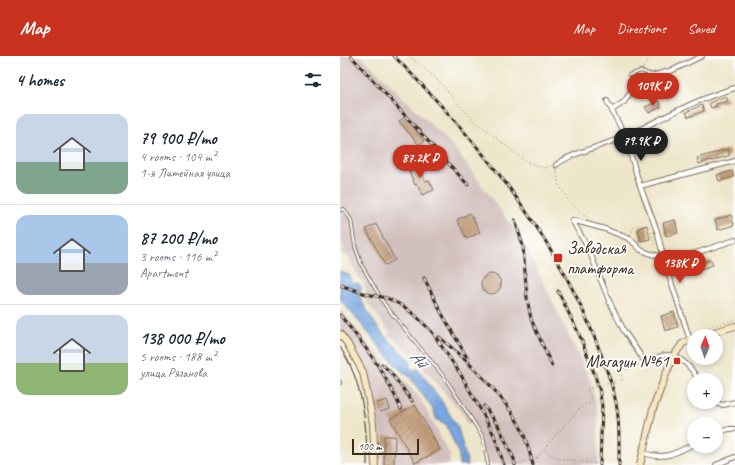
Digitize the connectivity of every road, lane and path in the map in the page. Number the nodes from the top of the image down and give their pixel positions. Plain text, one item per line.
1 (409, 56) edge
2 (650, 56) edge
3 (702, 56) edge
4 (641, 71) junction
5 (629, 76) dead end
6 (653, 76) junction
7 (735, 88) edge
8 (607, 101) dead end
9 (612, 110) junction
10 (625, 136) junction
11 (735, 161) edge
12 (556, 166) junction
13 (640, 186) junction
14 (340, 210) edge
15 (638, 224) dead end
16 (594, 225) junction
17 (650, 232) dead end
18 (630, 239) junction
19 (735, 240) edge
20 (663, 255) junction
21 (664, 263) junction
22 (735, 319) edge
23 (735, 326) edge
24 (688, 329) edge
25 (711, 329) edge
26 (723, 330) edge
27 (340, 334) edge
28 (687, 340) edge
29 (674, 356) junction
30 (645, 362) junction
31 (695, 373) edge
32 (735, 402) edge
33 (723, 405) edge
34 (735, 429) edge
35 (723, 430) edge
36 (687, 447) edge
37 (544, 450) junction
38 (643, 453) junction
39 (735, 457) edge
40 (375, 465) edge
41 (488, 465) edge
42 (513, 465) edge
43 (596, 465) edge
44 (640, 465) edge
45 (716, 465) edge

1 - 12 path
2 - 4 path
3 - 6 street
4 - 5 lane
4 - 6 lane
6 - 9 street
7 - 10 street
8 - 9 street
9 - 10 street
10 - 12 street
10 - 13 street
11 - 13 street
12 - 16 path
13 - 20 street
14 - 41 lane
15 - 18 path
16 - 18 street
16 - 30 street
17 - 20 path
18 - 20 street
19 - 21 street
20 - 21 street
21 - 24 street
22 - 25 path
23 - 26 street
27 - 40 street
28 - 29 street
29 - 30 street
29 - 31 street
29 - 38 street
30 - 37 path, bridge
32 - 33 street
34 - 35 street
36 - 38 street
37 - 42 path, bridge
37 - 43 path
38 - 44 street
39 - 45 street

